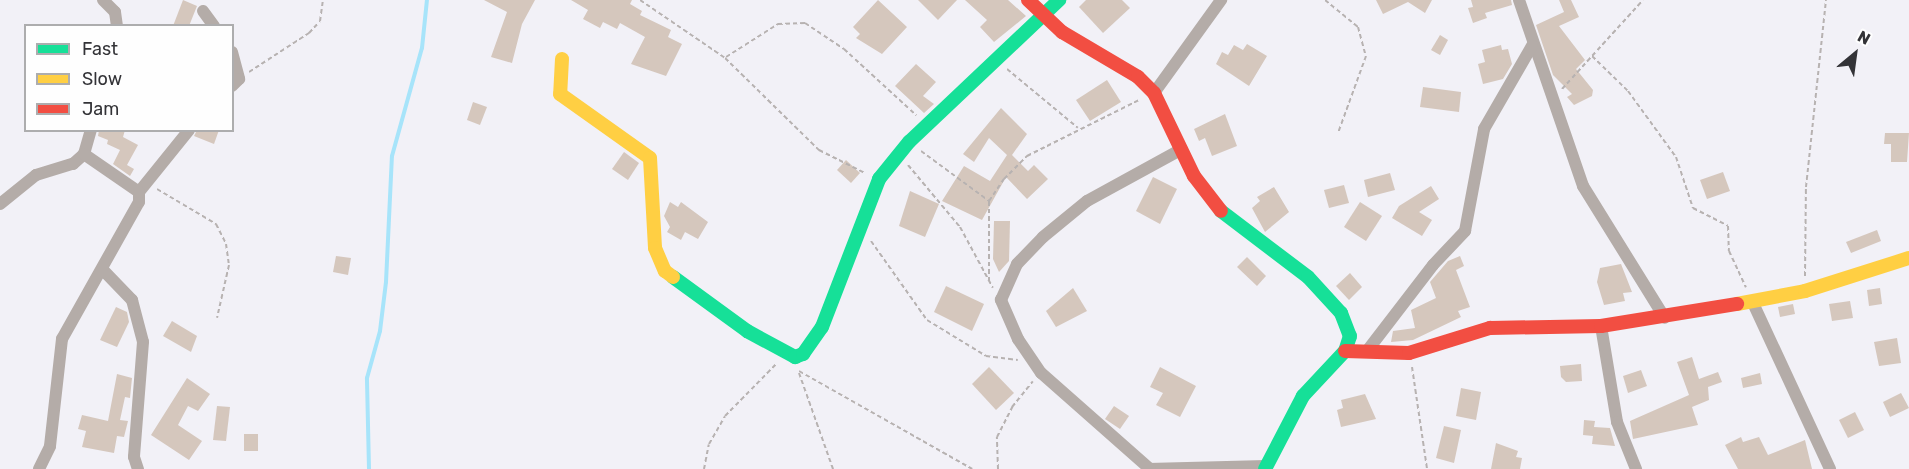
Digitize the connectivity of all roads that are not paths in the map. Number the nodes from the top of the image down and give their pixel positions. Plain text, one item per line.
1 (104, 0) edge
2 (1028, 0) edge
3 (1059, 0) edge
4 (1221, 0) edge
5 (1519, 0) edge
6 (203, 11) dead end
7 (1044, 15) junction
8 (117, 24) edge
9 (213, 24) edge
10 (1532, 46) junction
11 (562, 59) dead end
12 (234, 67) edge
13 (236, 82) edge
14 (1154, 93) junction
15 (90, 132) edge
16 (187, 132) edge
17 (1182, 149) junction
18 (84, 154) junction
19 (139, 192) junction
20 (0, 204) edge
21 (1909, 258) edge
22 (103, 270) junction
23 (1753, 303) junction
24 (1665, 318) junction
25 (1601, 326) junction
26 (1345, 351) junction
27 (1367, 351) junction
28 (1265, 468) edge
29 (39, 469) edge
30 (138, 469) edge
31 (1149, 469) edge
32 (1636, 469) edge
33 (1830, 469) edge

1 - 8 street
2 - 7 street
3 - 7 street
4 - 14 street
5 - 10 street
6 - 9 street
7 - 11 street
7 - 14 street
10 - 24 street
10 - 27 street
12 - 13 street
14 - 17 street
15 - 18 street
16 - 19 street
17 - 26 street
17 - 31 street
18 - 19 street
18 - 20 street
19 - 22 street
21 - 23 street
22 - 29 street
22 - 30 street
23 - 24 street
23 - 33 street
24 - 25 street
25 - 27 street
25 - 32 street
26 - 27 street
26 - 28 street
28 - 31 street

